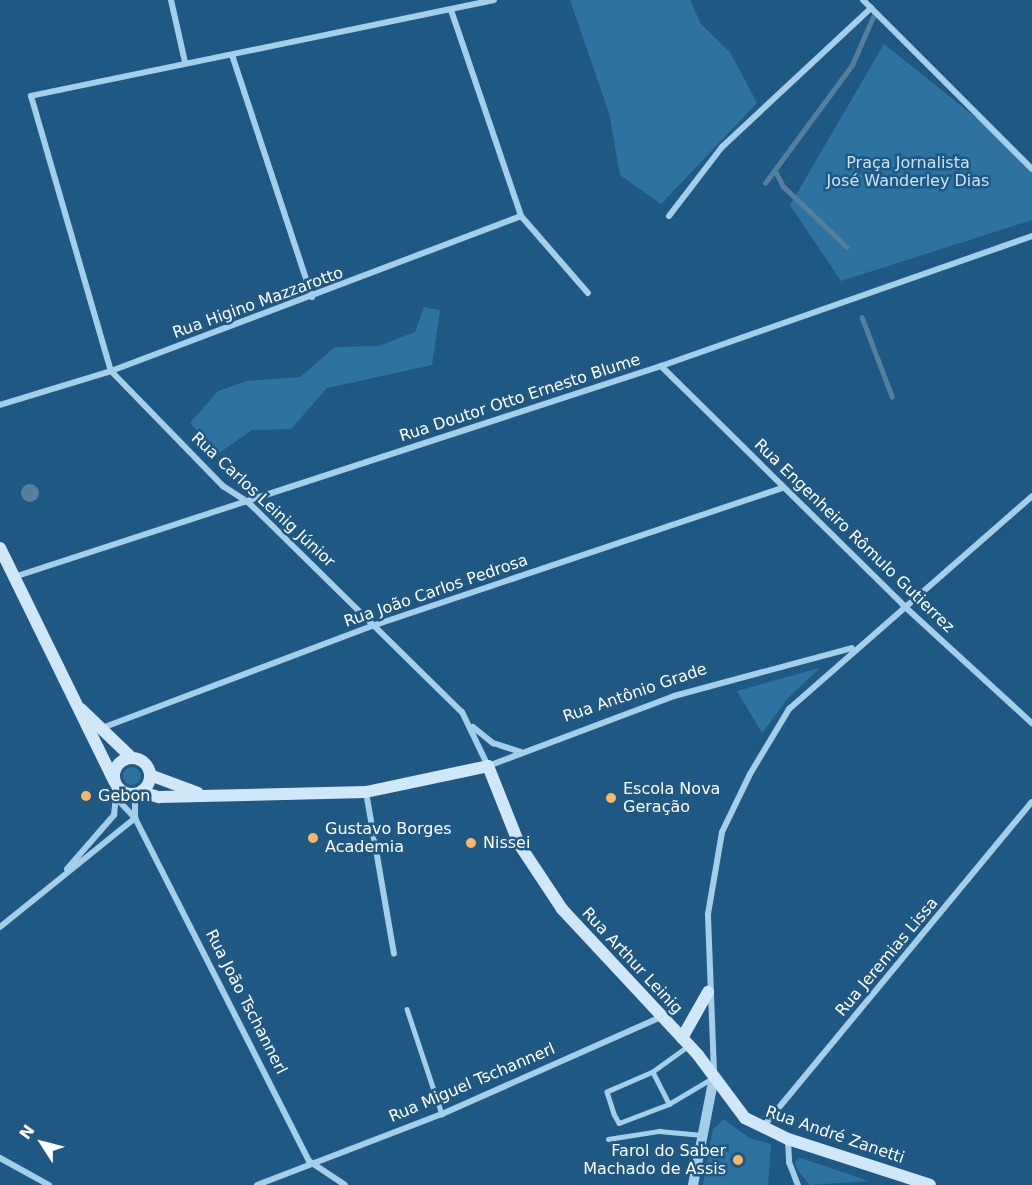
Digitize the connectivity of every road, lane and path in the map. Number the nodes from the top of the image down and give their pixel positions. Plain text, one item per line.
1 (171, 0) edge
2 (494, 0) edge
3 (863, 0) edge
4 (871, 8) junction
5 (452, 10) junction
6 (232, 55) junction
7 (185, 62) junction
8 (1032, 169) edge
9 (521, 216) junction
10 (669, 216) dead end
11 (1032, 236) edge
12 (588, 294) dead end
13 (312, 297) junction
14 (661, 366) junction
15 (111, 371) junction
16 (0, 405) edge
17 (783, 488) junction
18 (1032, 496) edge
19 (249, 503) junction
20 (0, 548) edge
21 (14, 577) junction
22 (903, 605) junction
23 (375, 626) junction
24 (852, 648) junction
25 (80, 708) junction
26 (1032, 723) edge
27 (470, 724) junction
28 (100, 729) junction
29 (521, 752) junction
30 (132, 758) junction
31 (488, 766) junction
32 (150, 775) junction
33 (116, 784) junction
34 (366, 792) junction
35 (138, 793) junction
36 (199, 793) junction
37 (119, 801) junction
38 (1032, 802) edge
39 (135, 818) junction
40 (55, 882) junction
41 (0, 927) edge
42 (394, 954) dead end
43 (708, 992) junction
44 (407, 1009) dead end
45 (663, 1016) junction
46 (686, 1042) junction
47 (653, 1072) junction
48 (714, 1077) junction
49 (669, 1104) junction
50 (442, 1114) junction
51 (762, 1129) junction
52 (702, 1135) junction
53 (608, 1139) dead end
54 (788, 1139) junction
55 (0, 1158) edge
56 (309, 1161) junction
57 (49, 1185) edge
58 (258, 1185) edge
59 (345, 1185) edge
60 (693, 1185) edge
61 (798, 1185) edge
62 (930, 1185) edge

1 - 7 street
2 - 5 street
3 - 4 street
4 - 8 street
4 - 10 street
5 - 6 street
5 - 9 street
6 - 7 street
6 - 13 street
7 - 15 street, Rua Carlos Leinig Júnior
9 - 12 street
9 - 13 street, Rua Higino Mazzarotto
11 - 14 street, Rua Doutor Otto Ernesto Blume
13 - 15 street, Rua Higino Mazzarotto
14 - 17 street, Rua Engenheiro Rômulo Gutierrez
14 - 19 street, Rua Doutor Otto Ernesto Blume
15 - 16 street, Rua Higino Mazzarotto
15 - 19 street, Rua Carlos Leinig Júnior
17 - 22 street, Rua Engenheiro Rômulo Gutierrez
17 - 23 street, Rua João Carlos Pedrosa
18 - 22 street, Rua Antônio Grade
19 - 21 street, Rua Doutor Otto Ernesto Blume
19 - 23 street, Rua Carlos Leinig Júnior
20 - 21 main road
21 - 25 main road
22 - 24 street, Rua Antônio Grade
22 - 26 street, Rua Engenheiro Rômulo Gutierrez
23 - 27 street, Rua Carlos Leinig Júnior
23 - 28 street, Rua João Carlos Pedrosa
24 - 29 street, Rua Antônio Grade
24 - 43 street
25 - 28 main road
25 - 33 main road
27 - 29 street, Rua Carlos Leinig Júnior
27 - 31 street, Rua Carlos Leinig Júnior
28 - 30 main road
29 - 31 street, Rua Antônio Grade
30 - 32 main road
30 - 33 main road
31 - 34 main road, Rua Antônio Grade
31 - 45 main road, Rua Arthur Leinig
32 - 35 main road
32 - 36 main road, Rua Antônio Grade
33 - 35 main road
33 - 37 street
34 - 36 main road, Rua Antônio Grade
34 - 42 street
35 - 36 main road, Rua Antônio Grade
35 - 39 street, Rua João Tschannerl
37 - 39 street, Rua João Tschannerl
37 - 40 street
38 - 51 street, Rua Jeremias Lissa
39 - 40 street
39 - 56 street, Rua João Tschannerl
40 - 41 street
43 - 46 main road
43 - 48 street
44 - 50 lane
45 - 46 main road, Rua Arthur Leinig
45 - 50 street, Rua Miguel Tschannerl
46 - 47 lane
46 - 48 main road, Rua Arthur Leinig
47 - 49 lane
47 - 49 lane
48 - 49 lane
48 - 51 main road, Rua André Zanetti
48 - 52 street
50 - 56 street, Rua Miguel Tschannerl
51 - 54 main road, Rua André Zanetti
52 - 53 lane
52 - 60 street
54 - 61 street
54 - 62 main road, Rua André Zanetti
55 - 57 street
56 - 58 street, Rua Miguel Tschannerl
56 - 59 street, Rua João Tschannerl

